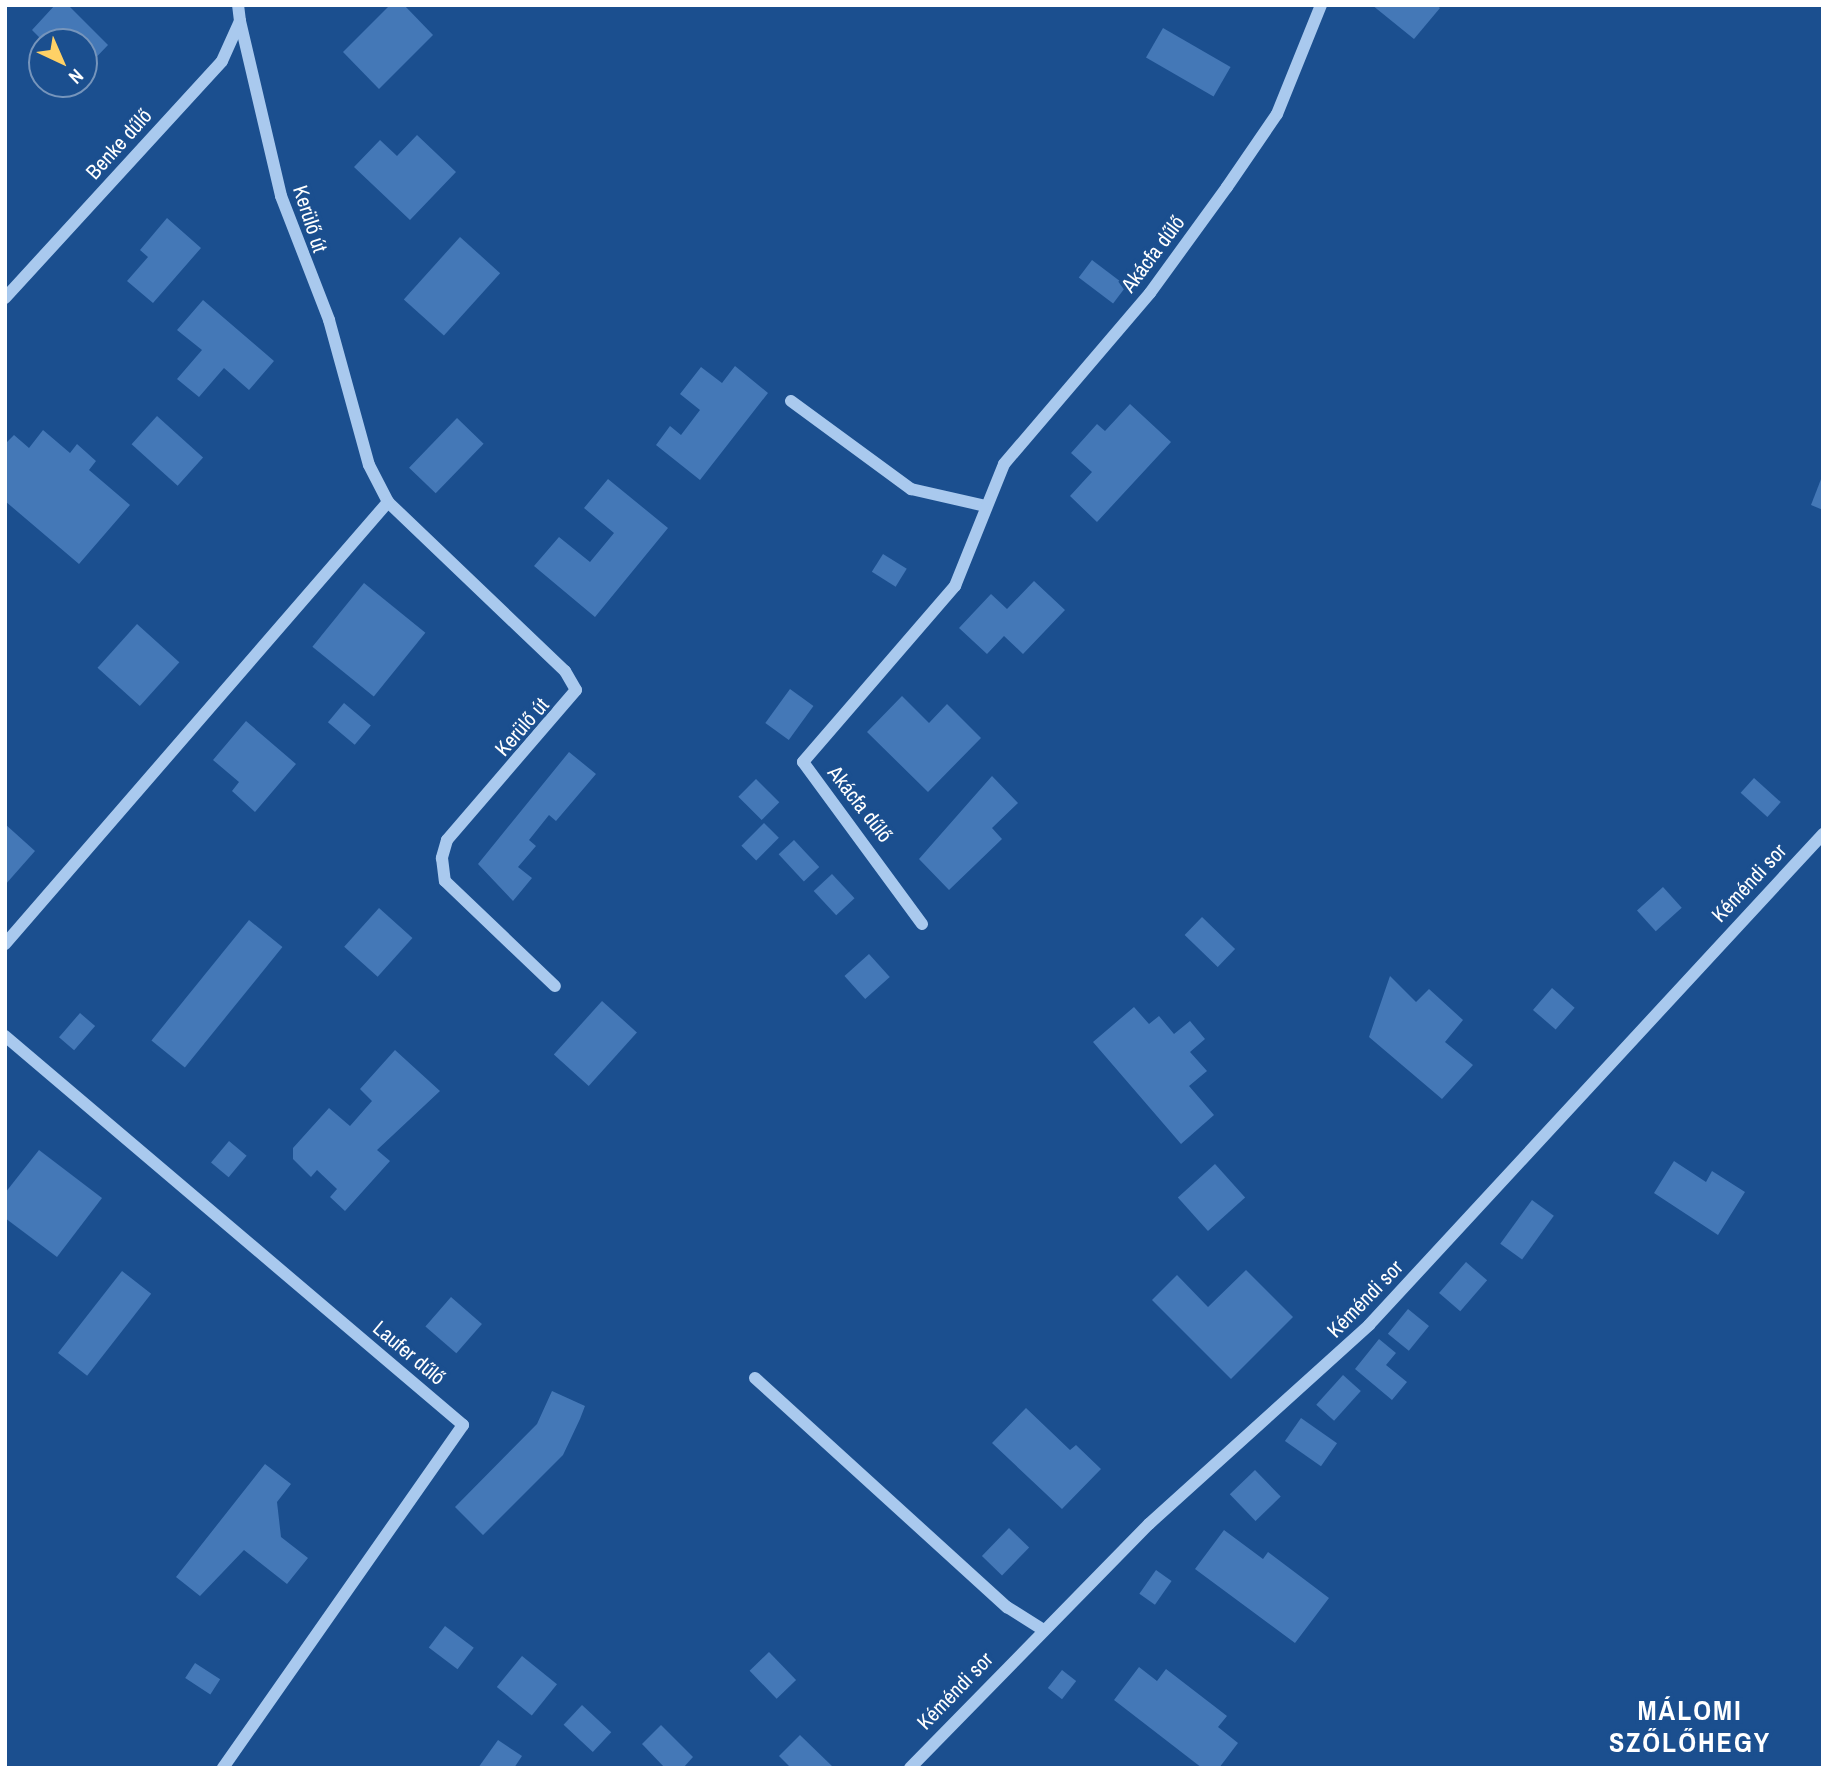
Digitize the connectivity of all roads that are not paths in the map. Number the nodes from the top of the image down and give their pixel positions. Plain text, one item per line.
1 (238, 5) edge
2 (1321, 5) edge
3 (240, 21) junction
4 (5, 298) edge
5 (792, 401) dead end
6 (388, 502) junction
7 (986, 506) junction
8 (1823, 834) edge
9 (922, 924) dead end
10 (5, 944) edge
11 (555, 986) dead end
12 (7, 1041) edge
13 (755, 1378) dead end
14 (1042, 1629) junction
15 (223, 1768) edge
16 (910, 1768) edge

1 - 3 street
2 - 7 street, Akácfa dűlő
3 - 4 street, Benke dűlő
3 - 6 street, Kerülő út
5 - 7 street
6 - 10 street
6 - 11 street, Kerülő út
7 - 9 street, Akácfa dűlő
8 - 14 street, Kéméndi sor
12 - 15 street, Laufer dűlő
13 - 14 street
14 - 16 street, Kéméndi sor

